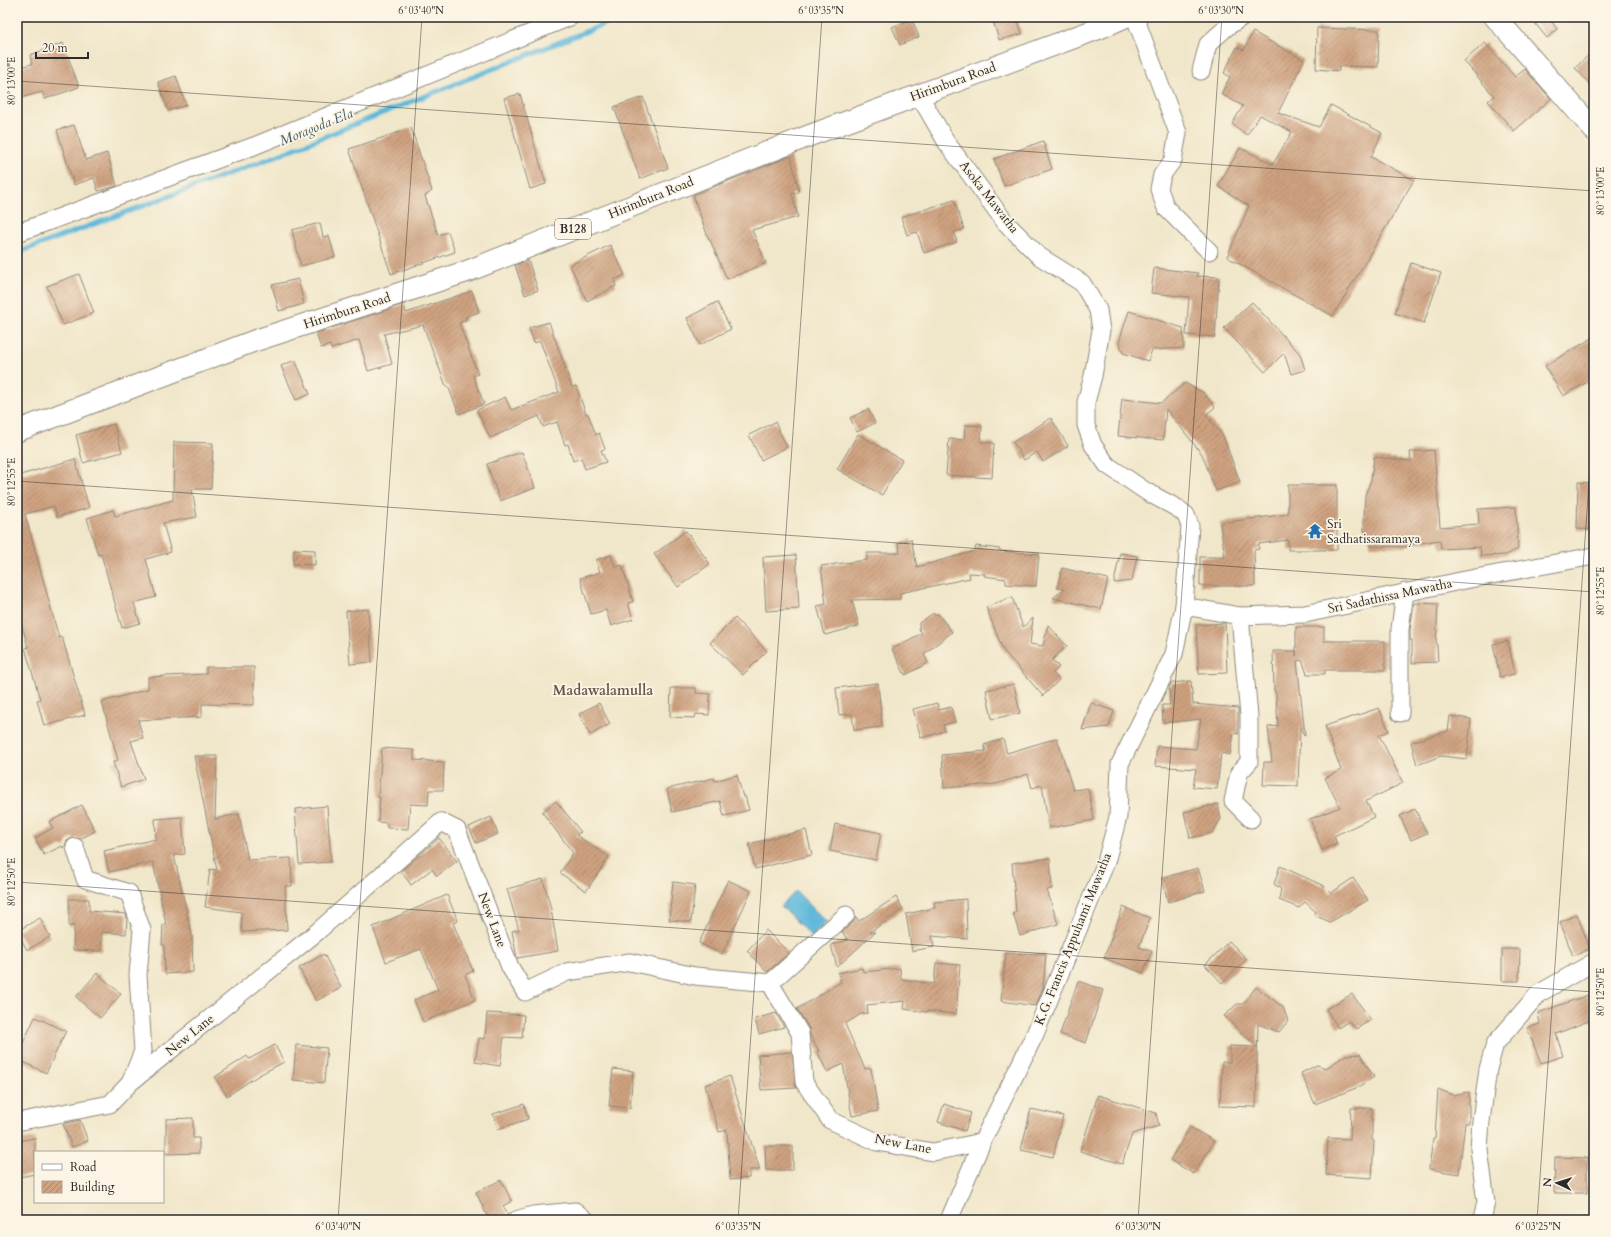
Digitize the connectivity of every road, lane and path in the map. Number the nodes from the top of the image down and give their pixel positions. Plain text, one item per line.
1 (570, 17) edge
2 (1125, 17) edge
3 (1135, 17) edge
4 (1242, 17) edge
5 (1495, 17) edge
6 (1201, 71) dead end
7 (919, 95) junction
8 (1594, 130) edge
9 (17, 232) edge
10 (1209, 251) dead end
11 (17, 431) edge
12 (1594, 556) edge
13 (1405, 592) junction
14 (1184, 606) junction
15 (1240, 616) junction
16 (1400, 713) dead end
17 (1251, 820) dead end
18 (75, 847) dead end
19 (846, 915) dead end
20 (1594, 962) edge
21 (770, 983) junction
22 (131, 1082) junction
23 (17, 1122) edge
24 (982, 1142) junction
25 (516, 1220) edge
26 (586, 1220) edge
27 (949, 1220) edge
28 (1482, 1220) edge

1 - 9 street
2 - 7 main road, Hirimbura Road / B128
3 - 10 street
4 - 6 street
5 - 8 main road
7 - 11 main road, Hirimbura Road / B128
7 - 14 street, Asoka Mawatha
12 - 13 street, Sri Sadathissa Mawatha
13 - 15 street, Sri Sadathissa Mawatha
13 - 16 street
14 - 15 street, Sri Sadathissa Mawatha
14 - 24 street, K.G. Francis Appuhami Mawatha
15 - 17 street
18 - 22 street
19 - 21 street
20 - 28 street
21 - 22 street, New Lane
21 - 24 street, New Lane
22 - 23 street, New Lane
24 - 27 street, K.G. Francis Appuhami Mawatha
25 - 26 street

